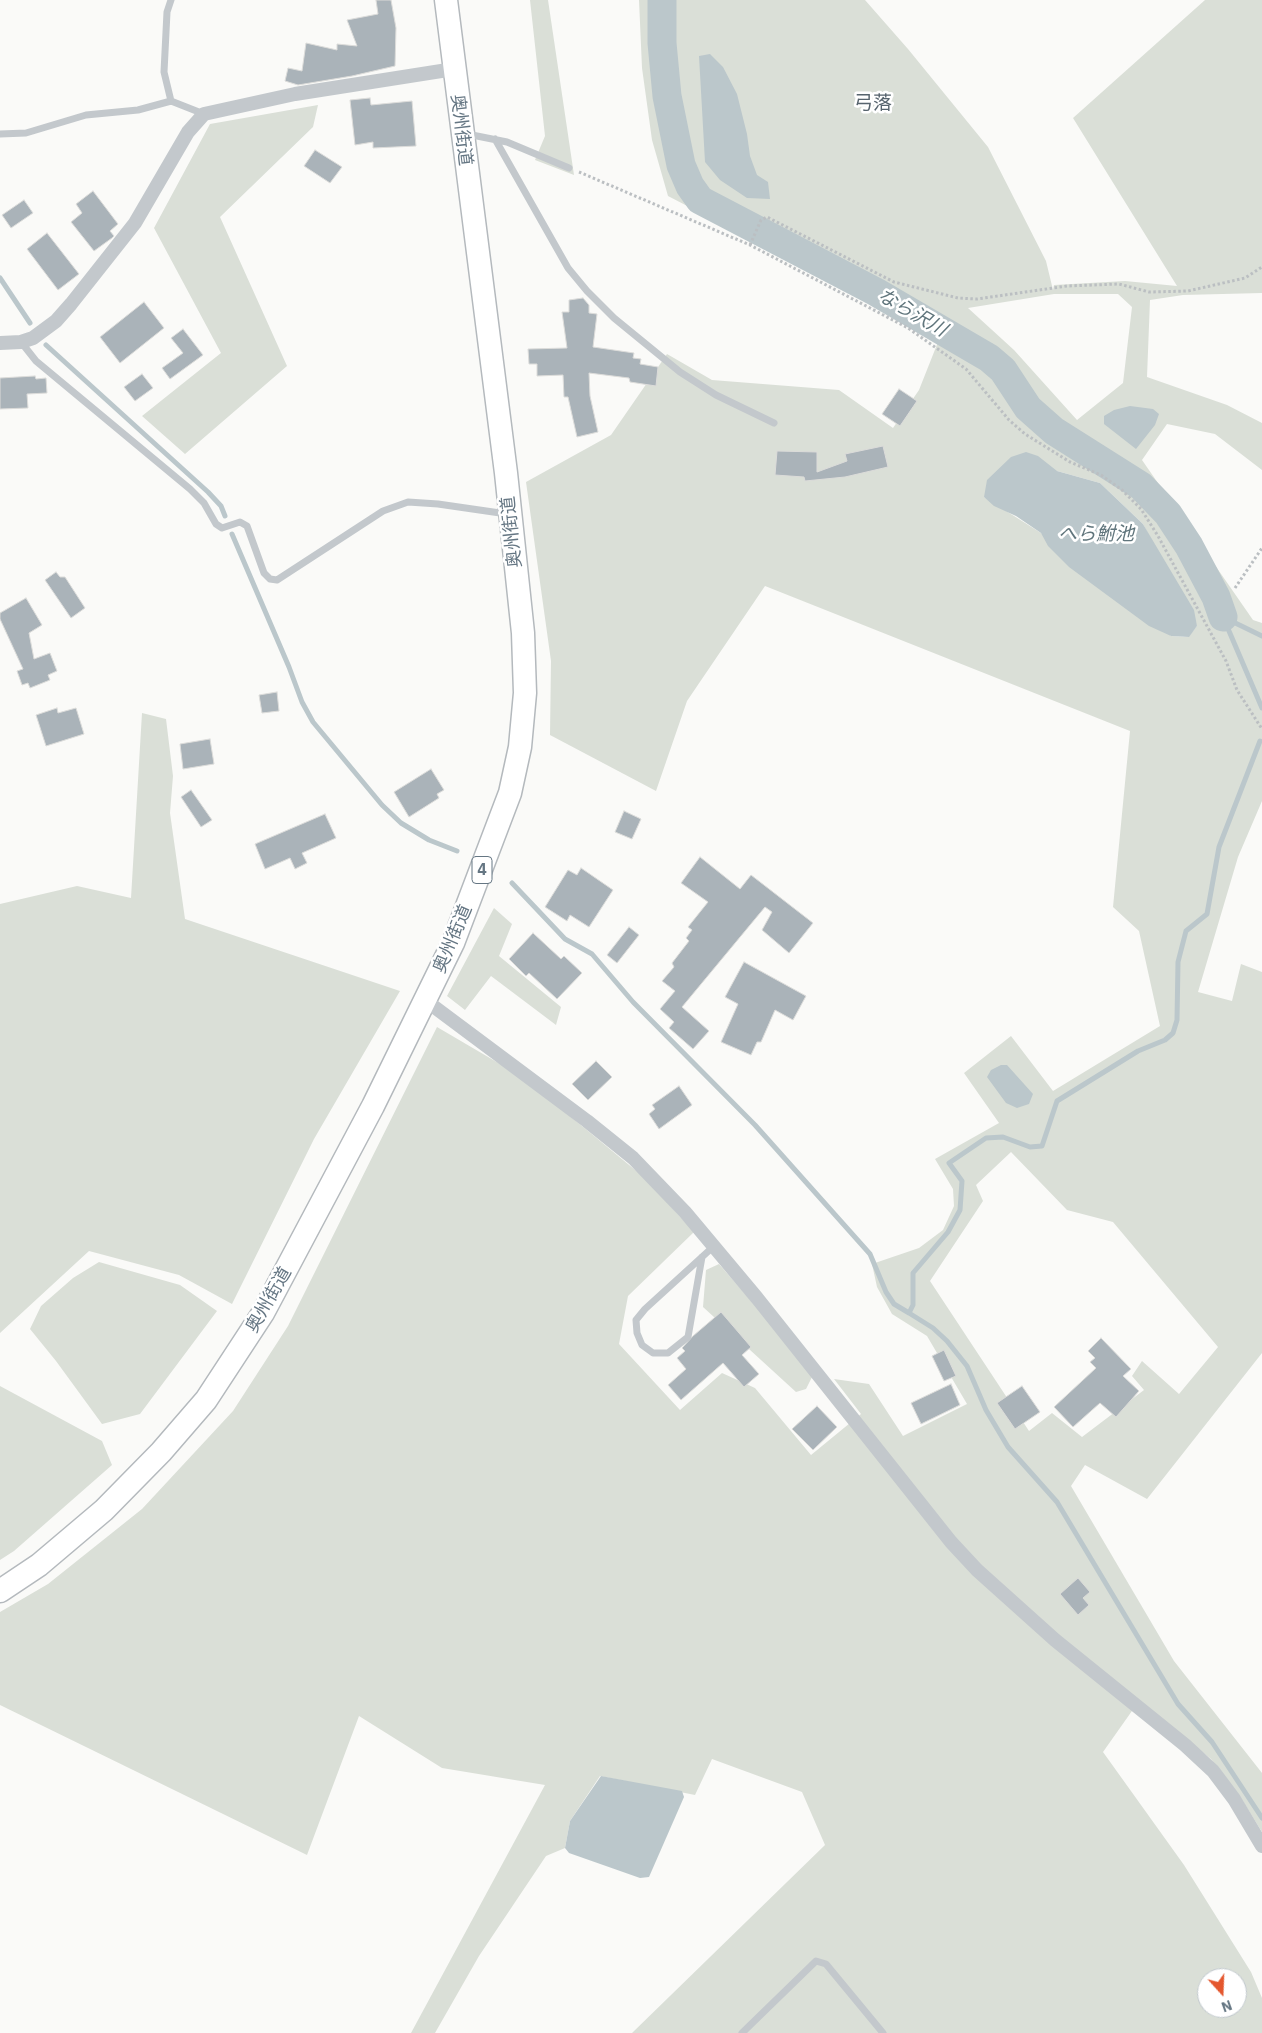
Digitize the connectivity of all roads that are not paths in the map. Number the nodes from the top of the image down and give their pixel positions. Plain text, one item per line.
1 (171, 0) edge
2 (446, 0) edge
3 (454, 69) junction
4 (171, 101) junction
5 (204, 114) junction
6 (462, 133) junction
7 (0, 134) edge
8 (495, 139) junction
9 (569, 168) road end
10 (21, 342) junction
11 (0, 343) edge
12 (774, 423) dead end
13 (510, 515) junction
14 (426, 1000) junction
15 (714, 1246) junction
16 (702, 1257) junction
17 (0, 1591) edge
18 (1262, 1846) edge
19 (742, 2033) edge
20 (883, 2033) edge

1 - 4 lane
2 - 3 highway, 奥州街道 / 4
3 - 5 street
3 - 6 highway, 奥州街道 / 4
4 - 5 lane
4 - 7 lane
5 - 10 street
6 - 8 lane
6 - 13 highway, 奥州街道 / 4
8 - 9 lane
8 - 12 lane
10 - 11 street
10 - 13 lane
13 - 14 highway, 奥州街道 / 4
14 - 15 street
14 - 17 highway, 奥州街道 / 4
15 - 16 lane
15 - 18 street
16 - 16 lane
19 - 20 lane

